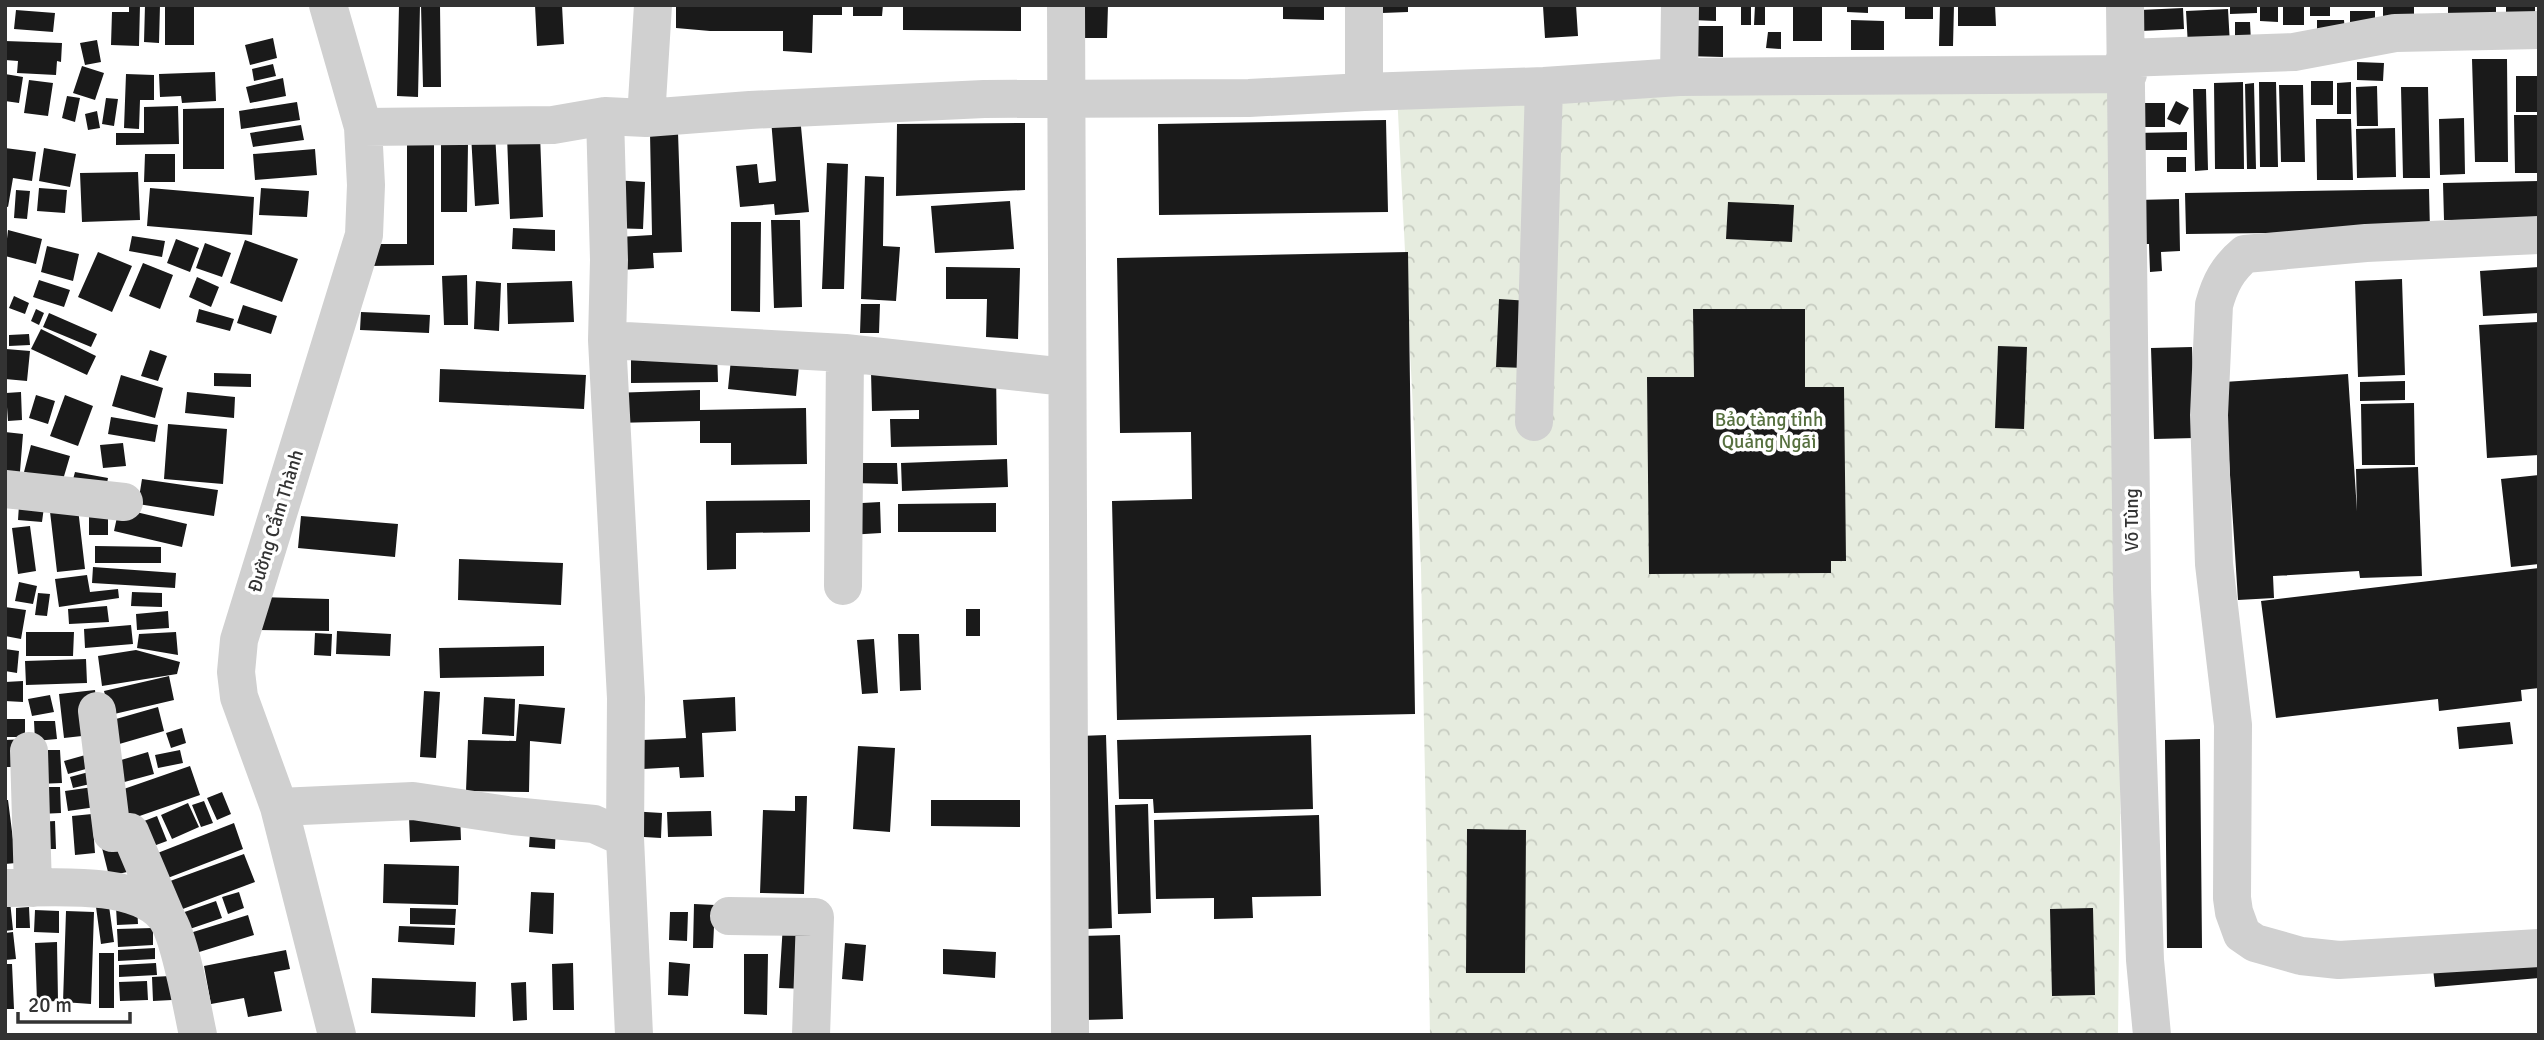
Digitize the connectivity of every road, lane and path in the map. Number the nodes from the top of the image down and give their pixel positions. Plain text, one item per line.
1 (328, 5) edge
2 (653, 5) edge
3 (1066, 5) edge
4 (1364, 5) edge
5 (1680, 5) edge
6 (2126, 5) edge
7 (2539, 30) edge
8 (2127, 66) junction
9 (1679, 77) junction
10 (1544, 86) junction
11 (1364, 92) junction
12 (1068, 98) junction
13 (605, 117) junction
14 (646, 118) junction
15 (363, 127) junction
16 (2539, 235) edge
17 (607, 340) junction
18 (845, 354) junction
19 (1066, 377) junction
20 (1534, 422) dead end
21 (5, 489) edge
22 (124, 502) dead end
23 (843, 586) dead end
24 (97, 711) dead end
25 (29, 751) dead end
26 (279, 807) junction
27 (625, 838) junction
28 (19, 888) edge
29 (157, 909) junction
30 (729, 916) dead end
31 (2539, 948) edge
32 (198, 1035) edge
33 (338, 1035) edge
34 (634, 1035) edge
35 (811, 1035) edge
36 (1070, 1035) edge
37 (2152, 1035) edge

1 - 15 street, Đường Cẩm Thành
2 - 14 street
3 - 12 street
4 - 11 street
5 - 9 street
6 - 8 street, Võ Tùng
7 - 8 street
8 - 9 street
8 - 37 street, Võ Tùng
9 - 10 street
10 - 11 street
10 - 20 street
11 - 12 street
12 - 14 street
12 - 19 street
13 - 14 street
13 - 15 street
13 - 17 street
15 - 26 street, Đường Cẩm Thành
16 - 31 street
17 - 18 street
17 - 27 street
18 - 19 street
18 - 23 street
19 - 36 street
21 - 22 street
24 - 29 street
25 - 28 street
26 - 27 street
26 - 33 street, Đường Cẩm Thành
27 - 34 street
28 - 29 street
29 - 32 street
30 - 35 street

